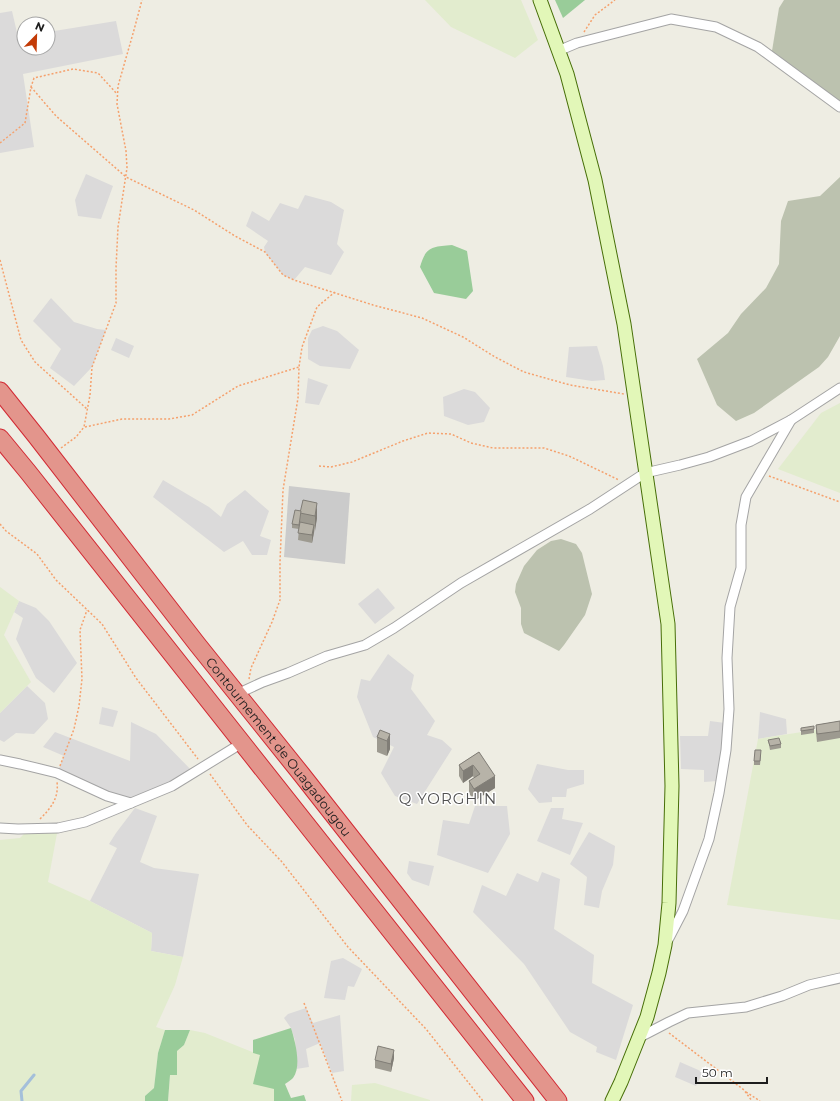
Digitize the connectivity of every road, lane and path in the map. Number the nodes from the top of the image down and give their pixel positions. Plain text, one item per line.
1 (142, 0) edge
2 (540, 0) edge
3 (558, 51) junction
4 (31, 87) junction
5 (118, 94) junction
6 (840, 107) edge
7 (0, 143) edge
8 (126, 177) junction
9 (0, 260) edge
10 (335, 292) junction
11 (299, 367) junction
12 (840, 388) edge
13 (0, 391) edge
14 (634, 395) junction
15 (87, 409) junction
16 (791, 420) junction
17 (84, 427) junction
18 (0, 438) edge
19 (51, 456) junction
20 (319, 466) dead end
21 (28, 472) junction
22 (760, 472) junction
23 (645, 473) junction
24 (630, 482) junction
25 (840, 502) edge
26 (0, 524) edge
27 (87, 610) junction
28 (242, 691) junction
29 (242, 743) junction
30 (0, 760) edge
31 (205, 767) junction
32 (56, 773) junction
33 (131, 803) junction
34 (0, 828) edge
35 (30, 828) junction
36 (665, 945) junction
37 (840, 978) edge
38 (304, 1002) dead end
39 (659, 1027) junction
40 (638, 1038) junction
41 (744, 1090) junction
42 (342, 1101) edge
43 (482, 1101) edge
44 (525, 1101) edge
45 (558, 1101) edge
46 (612, 1101) edge
47 (752, 1101) edge
48 (760, 1101) edge

1 - 5 path
2 - 3 main road
3 - 6 street
3 - 14 main road
4 - 5 path
4 - 7 path
4 - 8 path
5 - 8 path
8 - 10 path
8 - 15 path
9 - 15 path
10 - 11 path
10 - 14 path
11 - 17 path
11 - 28 path
12 - 16 street
13 - 19 highway, Contournement de Ouagadougou
14 - 23 main road
15 - 17 path
16 - 22 street
16 - 23 street
17 - 19 path
18 - 21 highway, Contournement de Ouagadougou
19 - 21 highway
19 - 28 highway, Contournement de Ouagadougou
20 - 24 path
21 - 29 highway, Contournement de Ouagadougou
22 - 25 path
22 - 36 street
23 - 24 street
23 - 36 main road
24 - 28 street
26 - 27 path
27 - 31 path
27 - 32 path
28 - 45 highway, Contournement de Ouagadougou
29 - 31 street
29 - 44 highway, Contournement de Ouagadougou
30 - 32 street
31 - 33 street
31 - 43 path
32 - 33 street
32 - 35 path
33 - 35 street
34 - 35 street
36 - 40 main road
37 - 39 street
38 - 42 path
39 - 40 street
39 - 41 path
40 - 46 main road
41 - 47 path
41 - 48 path

